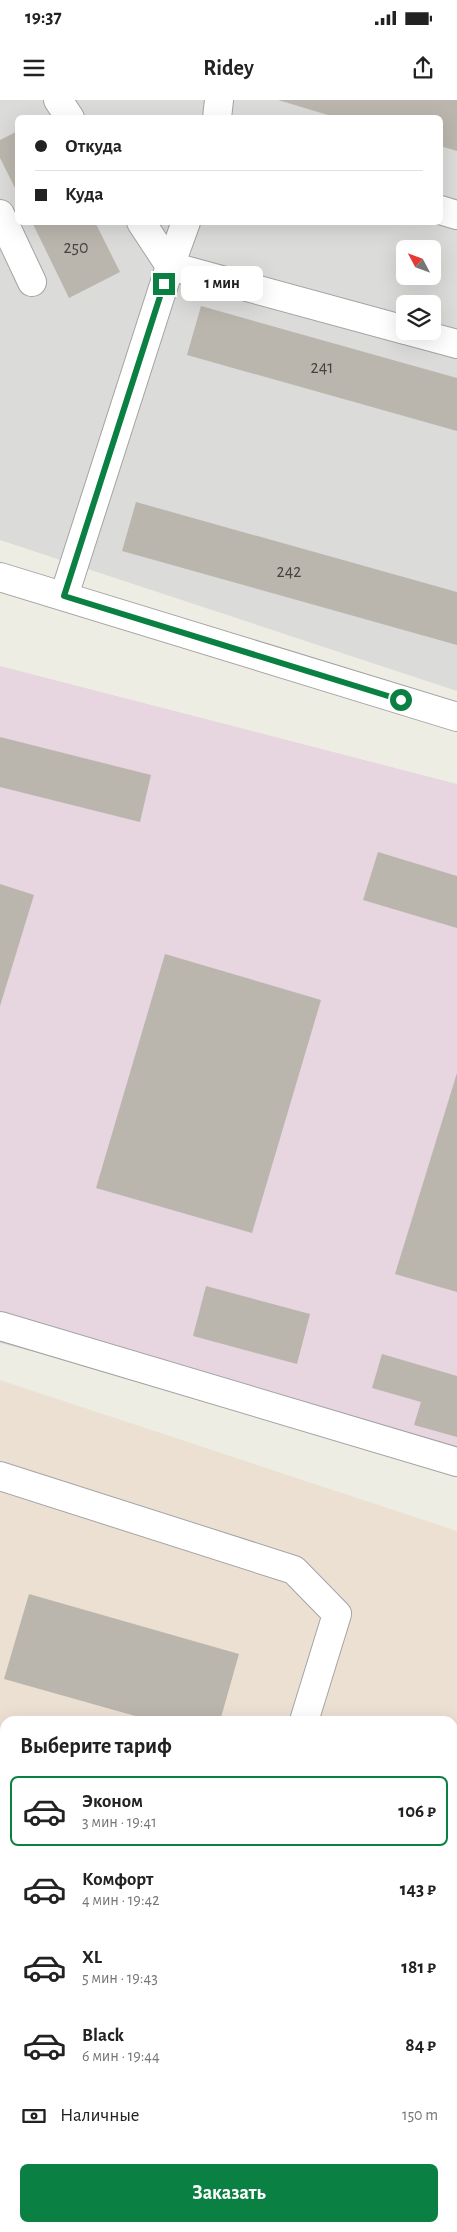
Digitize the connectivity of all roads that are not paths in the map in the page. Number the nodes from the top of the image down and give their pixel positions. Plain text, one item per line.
1 (58, 100) edge
2 (219, 100) edge
3 (68, 115) edge
4 (217, 115) edge
5 (443, 211) edge
6 (0, 214) edge
7 (457, 215) edge
8 (143, 225) edge
9 (185, 225) edge
10 (170, 266) junction
11 (32, 282) dead end
12 (396, 328) edge
13 (441, 340) edge
14 (457, 344) edge
15 (0, 578) edge
16 (64, 596) junction
17 (457, 717) edge
18 (0, 1326) edge
19 (457, 1462) edge
20 (0, 1476) edge
21 (306, 1716) edge

1 - 3 street
2 - 4 street
5 - 7 street
6 - 11 street
8 - 10 street
9 - 10 street
10 - 12 street
10 - 16 street
13 - 14 street
15 - 16 street
16 - 17 street
18 - 19 street
20 - 21 street

